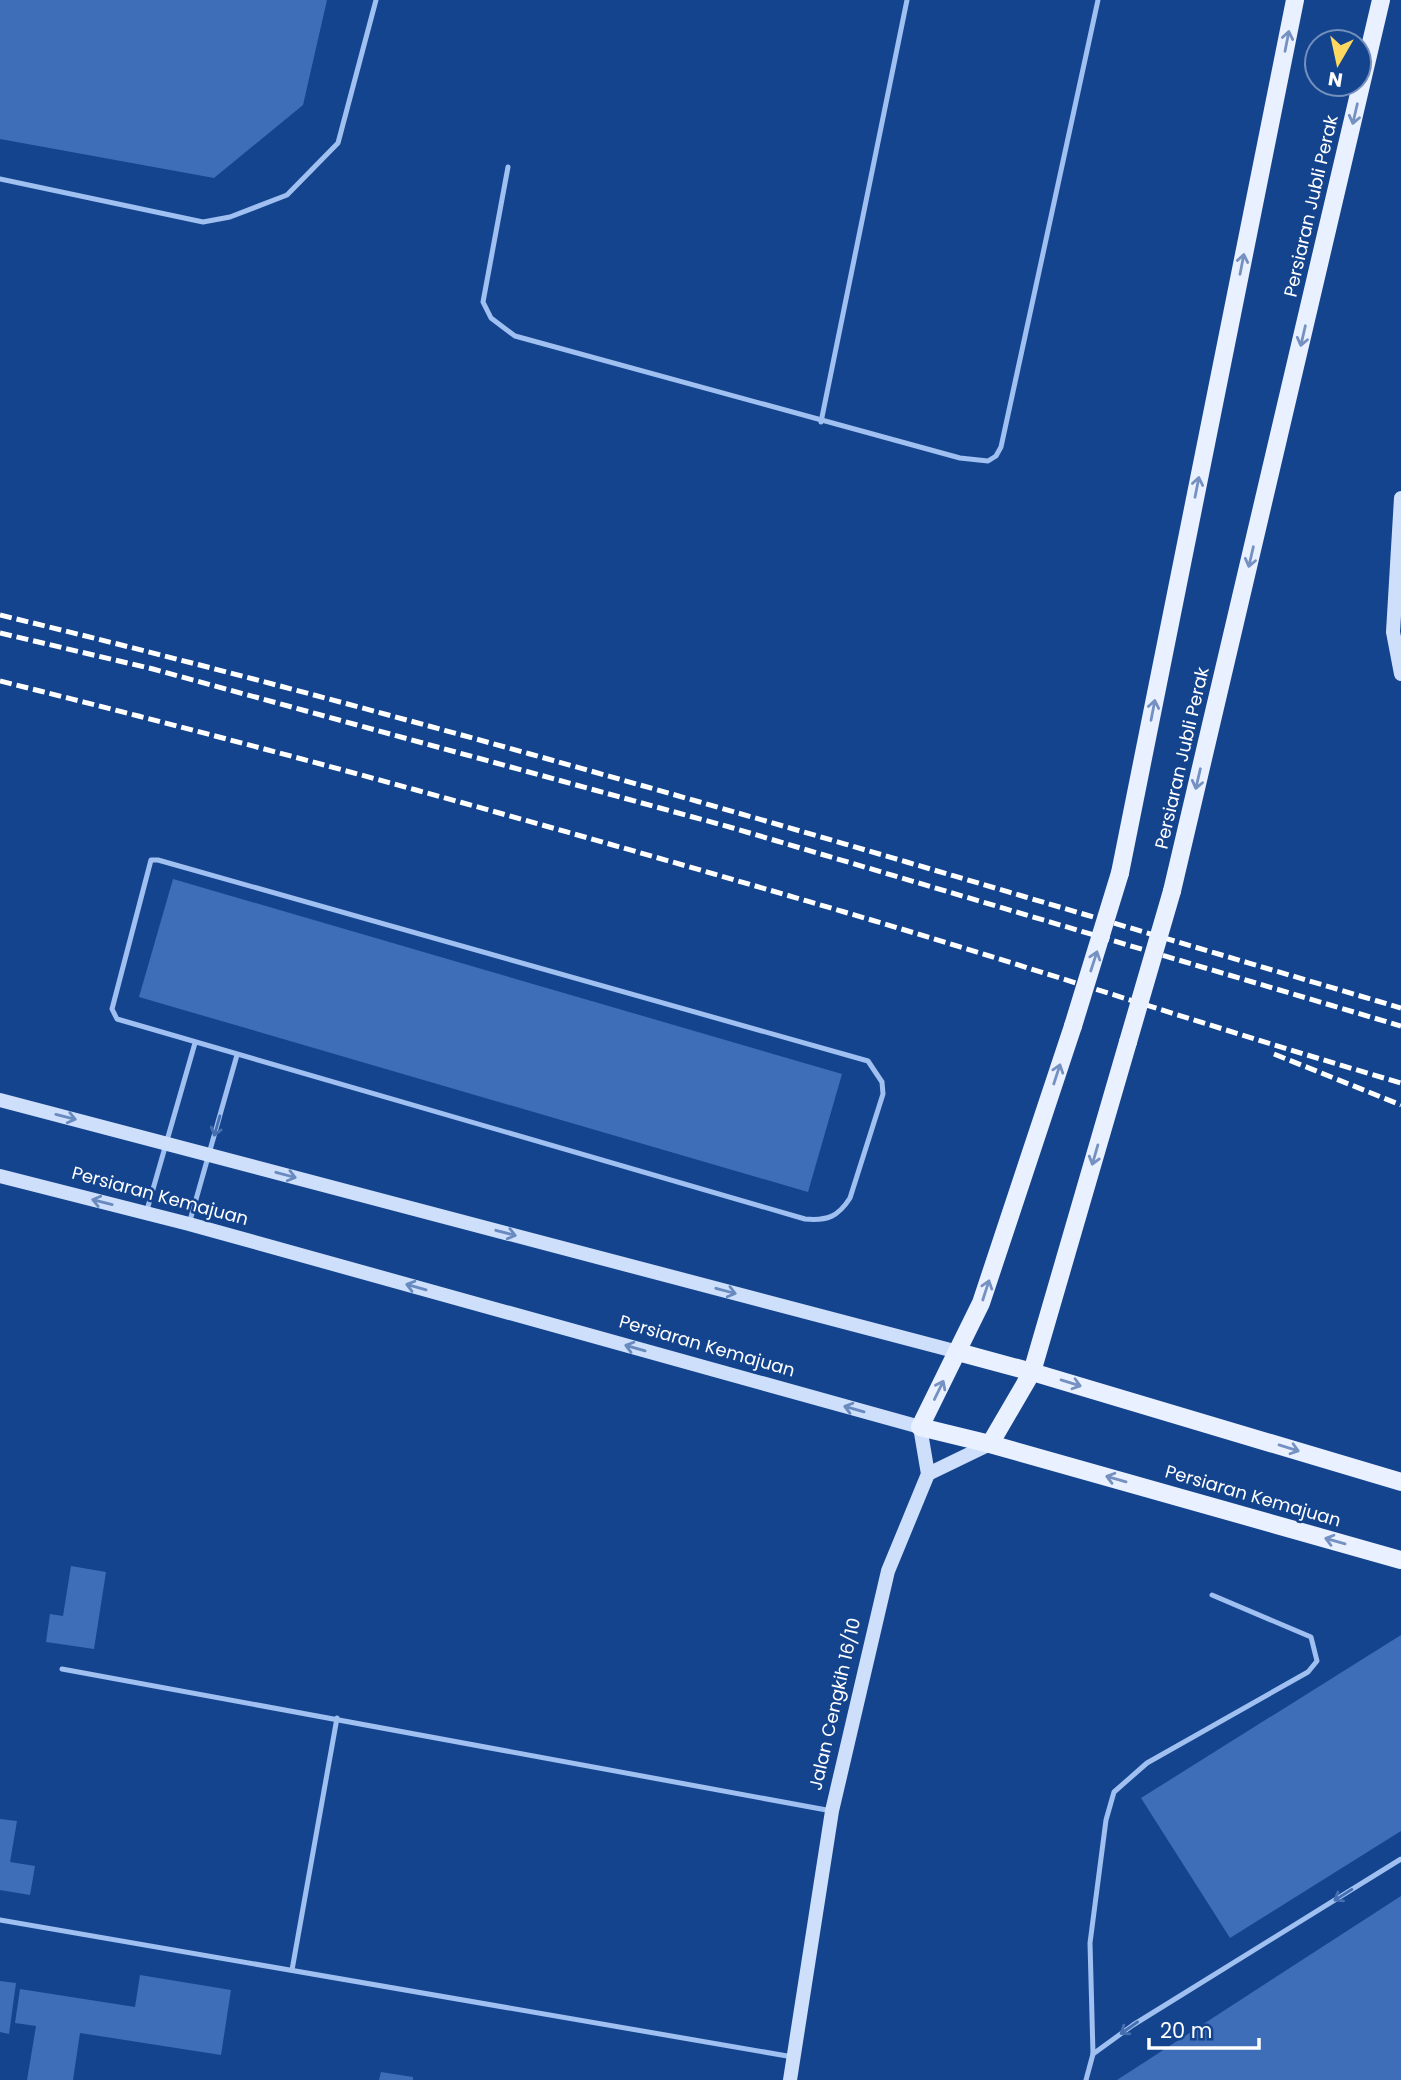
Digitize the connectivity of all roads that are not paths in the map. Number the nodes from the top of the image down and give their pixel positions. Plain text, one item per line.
1 (376, 0) edge
2 (907, 0) edge
3 (1098, 0) edge
4 (1295, 0) edge
5 (1381, 0) edge
6 (508, 167) dead end
7 (0, 179) edge
8 (821, 422) junction
9 (1401, 498) edge
10 (1401, 674) edge
11 (195, 1043) junction
12 (237, 1055) junction
13 (0, 1100) edge
14 (165, 1142) junction
15 (209, 1155) junction
16 (0, 1176) edge
17 (146, 1213) junction
18 (189, 1224) junction
19 (957, 1352) junction
20 (1032, 1371) junction
21 (920, 1427) junction
22 (990, 1444) junction
23 (928, 1474) junction
24 (1401, 1482) edge
25 (1401, 1560) edge
26 (1212, 1595) dead end
27 (62, 1669) dead end
28 (337, 1718) junction
29 (831, 1811) junction
30 (1401, 1859) edge
31 (0, 1920) edge
32 (292, 1970) junction
33 (1093, 2054) junction
34 (793, 2057) junction
35 (790, 2080) edge
36 (1086, 2080) edge

1 - 7 lane
2 - 8 lane
3 - 8 lane
19 -> 4 main road, Persiaran Jubli Perak, bridge
5 -> 20 main road, Persiaran Jubli Perak, bridge
6 - 8 lane
9 - 10 main road
11 - 12 lane
11 - 12 lane
11 - 14 lane
12 -> 15 lane
13 -> 14 main road
14 - 15 main road
14 - 17 lane
15 - 18 lane
15 -> 19 main road
17 -> 16 main road, Persiaran Kemajuan
17 - 18 main road, Persiaran Kemajuan
21 -> 18 main road, Persiaran Kemajuan
19 - 20 main road
21 -> 19 main road
20 - 22 main road, Persiaran Jubli Perak
20 -> 24 main road
21 - 22 main road, Persiaran Kemajuan
21 - 23 main road
22 - 23 main road
25 -> 22 main road, Persiaran Kemajuan
23 - 29 main road, Jalan Cengkih 16/10
26 - 33 lane
27 - 28 lane
28 - 29 lane
28 - 32 lane
29 - 34 main road, Jalan Cengkih 16/10
30 -> 33 lane
31 - 32 lane
32 - 34 lane
33 - 36 lane
34 - 35 main road, Jalan Cengkih 16/10

